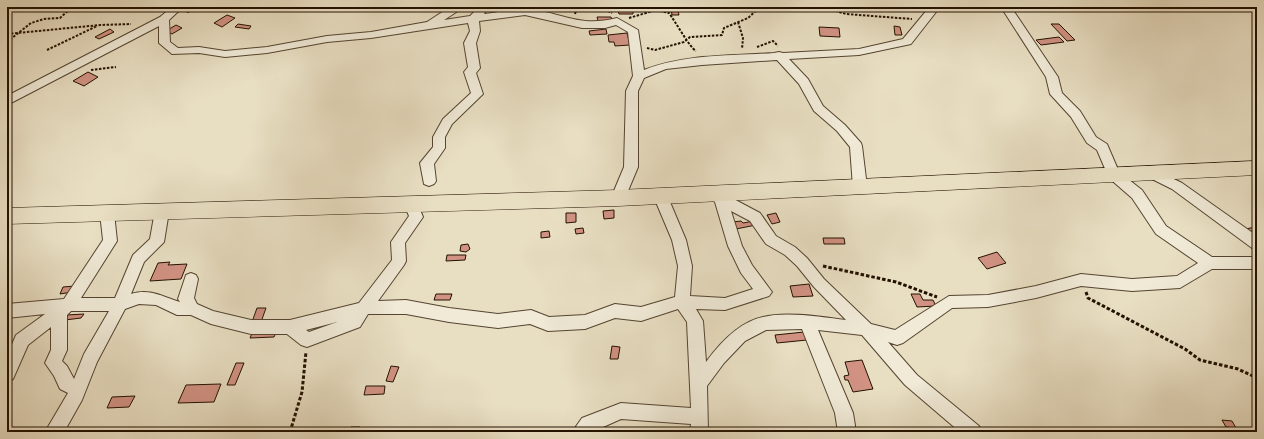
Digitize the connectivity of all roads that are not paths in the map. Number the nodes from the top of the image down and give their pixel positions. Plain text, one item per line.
1 (178, 7) edge
2 (459, 7) edge
3 (478, 7) edge
4 (1006, 7) edge
5 (929, 15) road end
6 (164, 19) junction
7 (473, 19) junction
8 (427, 25) junction
9 (779, 55) junction
10 (639, 76) junction
11 (10, 99) edge
12 (1257, 168) edge
13 (1151, 173) junction
14 (1114, 175) junction
15 (429, 181) dead end
16 (860, 187) junction
17 (660, 195) junction
18 (711, 195) junction
19 (618, 198) junction
20 (411, 204) junction
21 (162, 211) junction
22 (107, 213) junction
23 (7, 216) edge
24 (1257, 244) edge
25 (1209, 263) junction
26 (1257, 263) edge
27 (191, 279) dead end
28 (682, 300) junction
29 (120, 304) junction
30 (63, 308) junction
31 (364, 308) junction
32 (192, 309) junction
33 (7, 311) edge
34 (807, 322) junction
35 (43, 324) junction
36 (290, 327) junction
37 (866, 329) junction
38 (59, 350) junction
39 (7, 374) edge
40 (699, 384) junction
41 (78, 389) junction
42 (700, 425) edge
43 (54, 432) edge
44 (581, 432) edge
45 (847, 432) edge
46 (973, 432) edge

1 - 6 street
2 - 8 street
3 - 7 street
4 - 14 street
5 - 9 street
6 - 8 street
6 - 11 street
7 - 8 street
7 - 10 street
7 - 15 street
9 - 10 street
9 - 16 street
10 - 19 street
12 - 13 highway
13 - 14 highway
13 - 24 street
14 - 16 highway
14 - 25 street
16 - 18 highway
17 - 18 highway
17 - 19 highway
17 - 28 street
18 - 28 street
18 - 37 street
19 - 20 highway
20 - 21 highway
20 - 31 street
21 - 22 highway
21 - 29 street
22 - 23 highway
22 - 30 street
25 - 26 street
25 - 37 street
27 - 32 street
28 - 31 street
28 - 40 street
29 - 30 street
29 - 32 street
29 - 41 street
30 - 33 street
30 - 35 street
30 - 38 street
31 - 36 street
31 - 36 street
32 - 36 street
34 - 37 street
34 - 40 street
34 - 45 street
35 - 38 street
35 - 39 street
37 - 46 street
38 - 41 street
40 - 42 street
41 - 43 street
42 - 44 street

